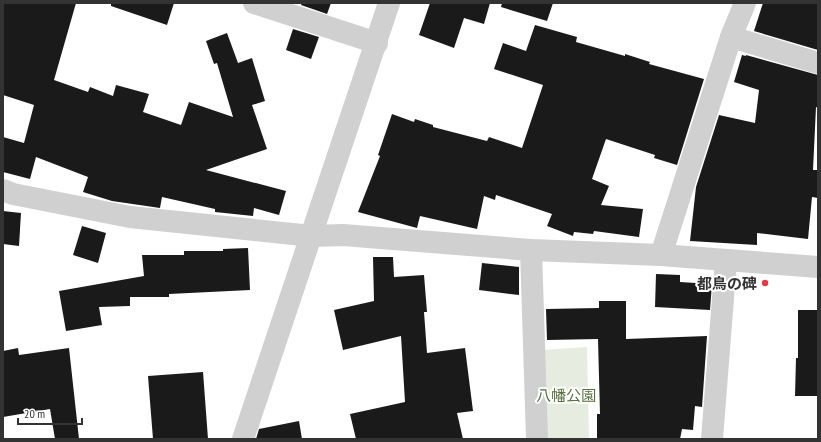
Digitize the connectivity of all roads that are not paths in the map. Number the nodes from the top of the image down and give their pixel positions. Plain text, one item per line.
1 (254, 3) edge
2 (389, 3) edge
3 (746, 3) edge
4 (731, 37) junction
5 (377, 43) junction
6 (818, 63) edge
7 (3, 190) edge
8 (312, 236) junction
9 (532, 250) junction
10 (661, 255) junction
11 (726, 260) junction
12 (818, 267) edge
13 (243, 439) edge
14 (537, 439) edge
15 (712, 439) edge

1 - 5 street
2 - 5 street
3 - 4 street
4 - 6 street
4 - 10 street
5 - 8 street
7 - 8 street
8 - 9 street
8 - 13 street
9 - 10 street
9 - 14 street
10 - 11 street
11 - 12 street
11 - 15 street

